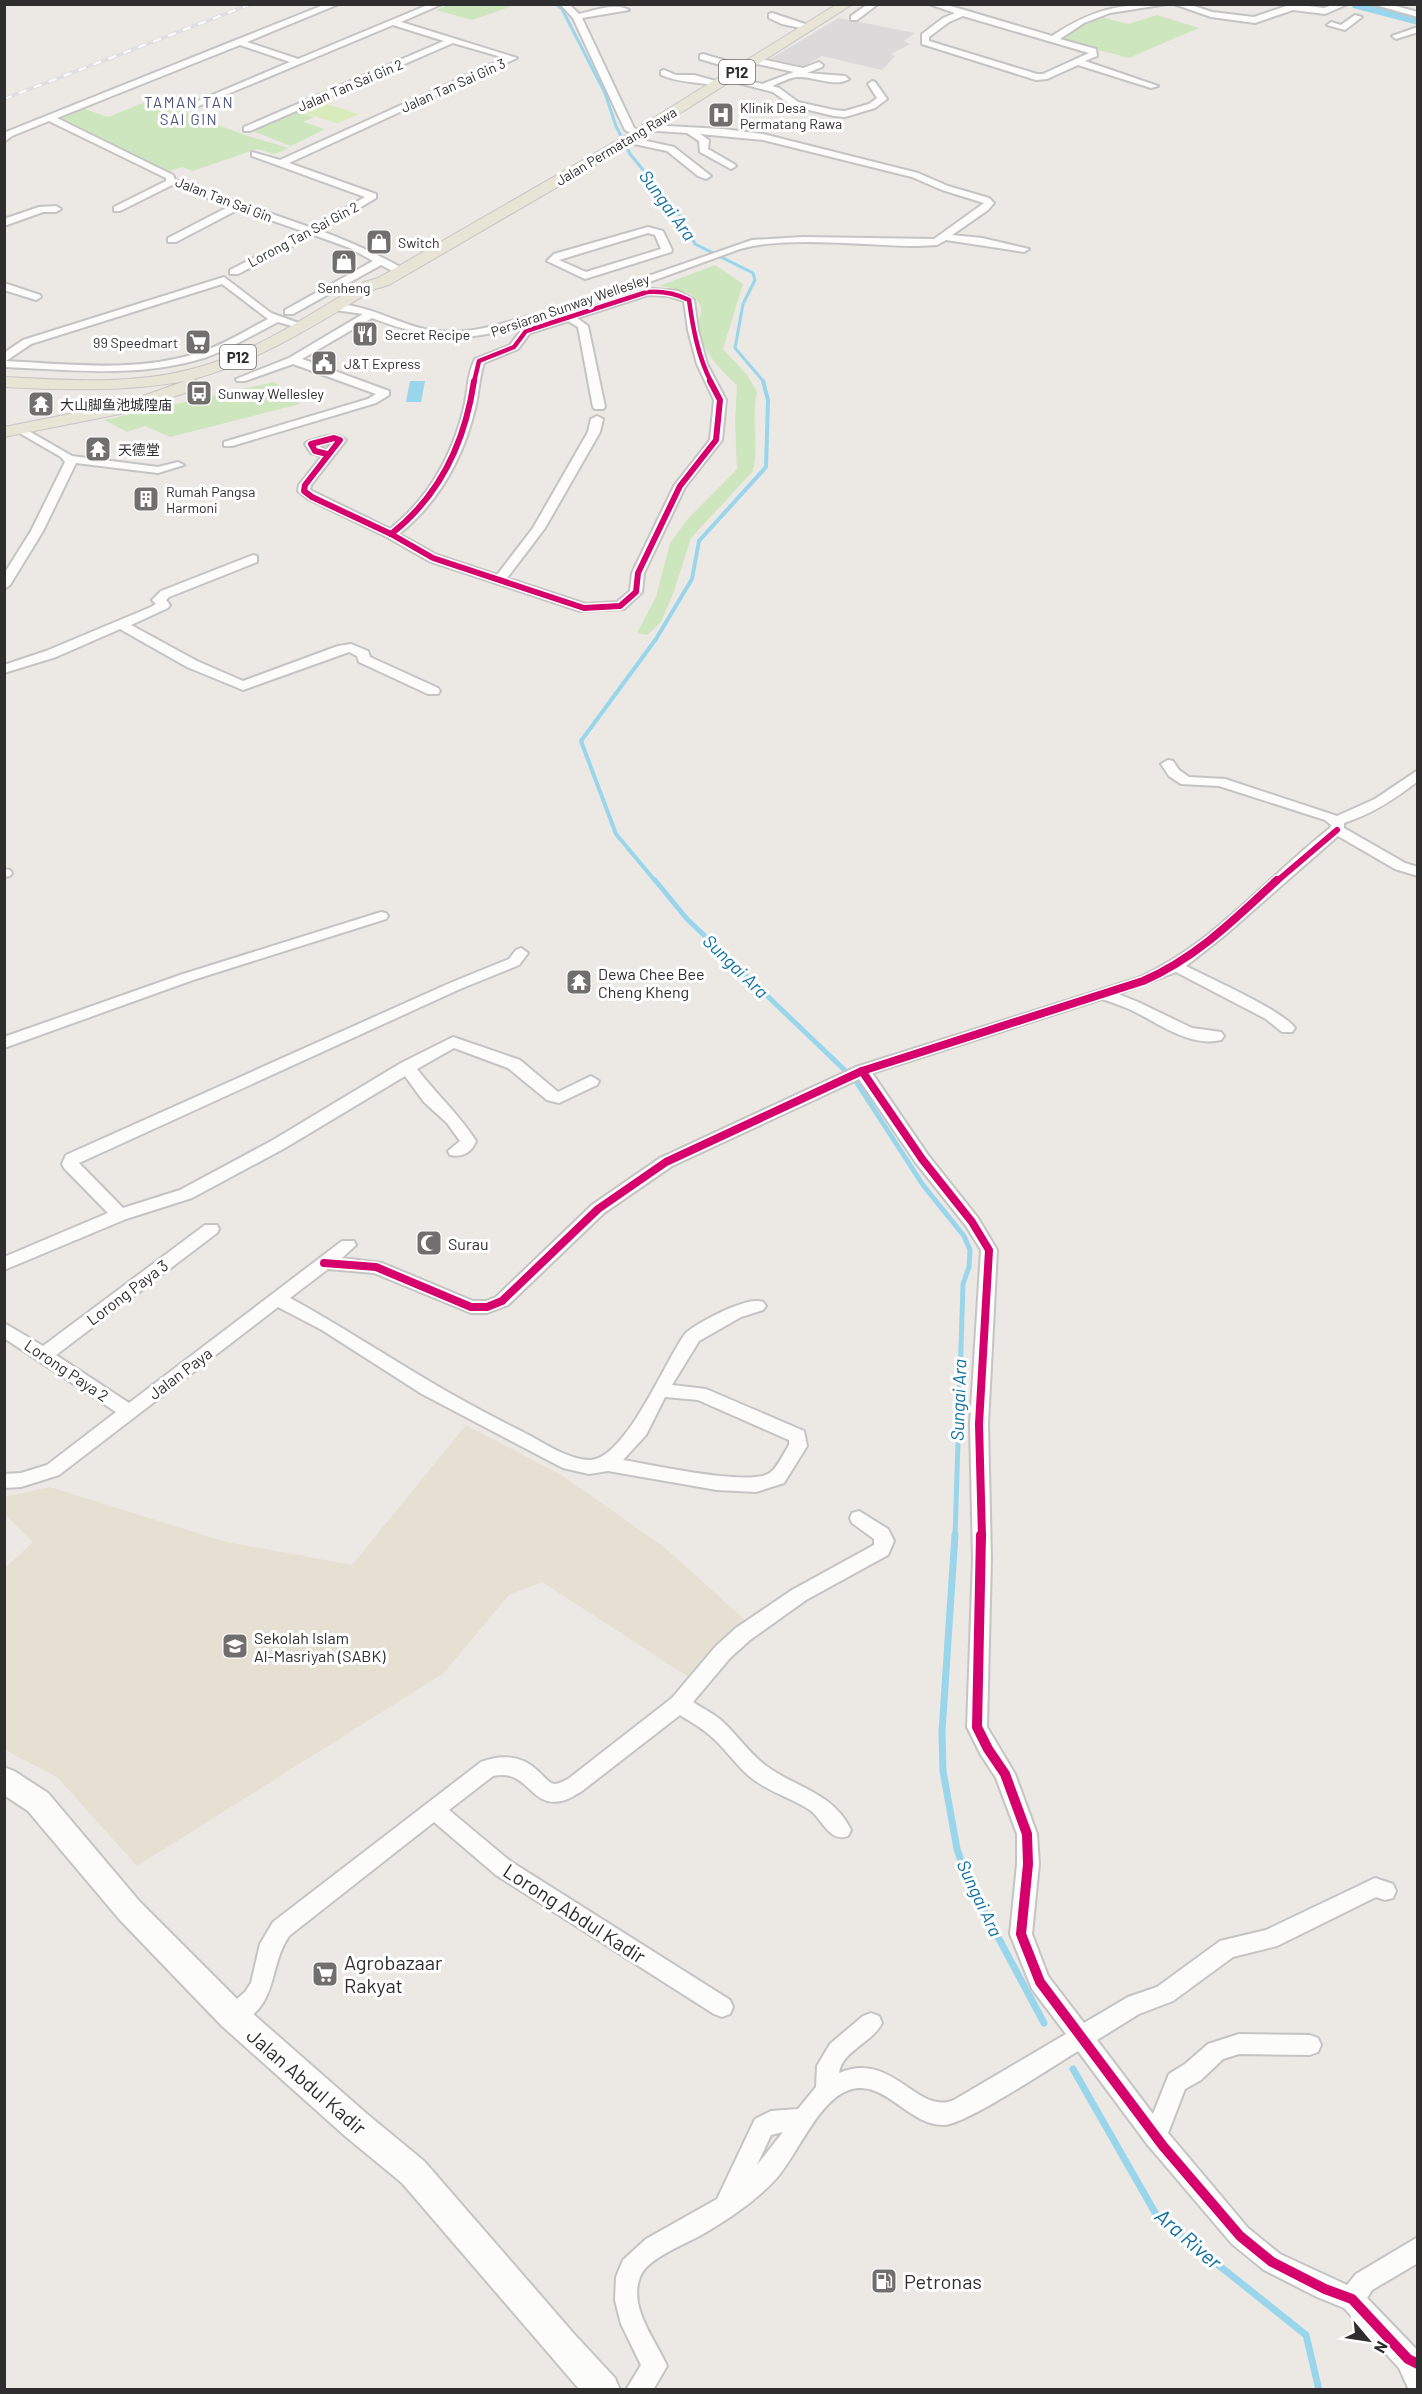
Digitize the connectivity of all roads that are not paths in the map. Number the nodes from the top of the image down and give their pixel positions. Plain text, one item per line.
1 (334, 4) edge
2 (438, 4) edge
3 (564, 4) edge
4 (847, 4) edge
5 (874, 4) edge
6 (933, 4) edge
7 (1163, 4) edge
8 (1178, 4) edge
9 (1344, 4) edge
10 (1376, 4) edge
11 (1142, 5) edge
12 (625, 10) dead end
13 (1325, 11) junction
14 (967, 14) junction
15 (1418, 15) edge
16 (772, 16) dead end
17 (577, 17) junction
18 (1358, 17) dead end
19 (854, 18) dead end
20 (394, 22) junction
21 (810, 27) junction
22 (1418, 28) edge
23 (1396, 36) dead end
24 (453, 40) junction
25 (1052, 40) junction
26 (239, 42) junction
27 (703, 57) dead end
28 (756, 61) junction
29 (299, 62) junction
30 (1078, 62) junction
31 (819, 65) dead end
32 (744, 69) junction
33 (664, 73) dead end
34 (801, 73) junction
35 (845, 78) dead end
36 (723, 81) junction
37 (872, 84) dead end
38 (1154, 86) dead end
39 (762, 87) junction
40 (191, 106) dead end
41 (50, 118) junction
42 (247, 129) dead end
43 (692, 132) junction
44 (638, 134) junction
45 (4, 139) edge
46 (255, 154) dead end
47 (280, 163) junction
48 (731, 166) dead end
49 (706, 176) dead end
50 (171, 182) junction
51 (239, 205) junction
52 (117, 208) dead end
53 (56, 209) dead end
54 (4, 224) edge
55 (312, 231) junction
56 (945, 237) junction
57 (172, 240) dead end
58 (1024, 249) dead end
59 (382, 260) junction
60 (400, 271) junction
61 (234, 272) dead end
62 (589, 275) junction
63 (6, 287) edge
64 (614, 292) junction
65 (36, 297) dead end
66 (338, 309) junction
67 (374, 313) junction
68 (569, 317) junction
69 (276, 319) junction
70 (294, 319) junction
71 (486, 334) junction
72 (463, 335) junction
73 (510, 349) junction
74 (493, 355) junction
75 (4, 358) edge
76 (293, 360) junction
77 (4, 364) edge
78 (174, 378) junction
79 (241, 379) dead end
80 (4, 382) edge
81 (194, 383) junction
82 (81, 384) junction
83 (107, 412) junction
84 (12, 430) edge
85 (228, 444) dead end
86 (327, 454) dead end
87 (70, 459) junction
88 (178, 465) dead end
89 (391, 534) junction
90 (253, 559) dead end
91 (499, 580) junction
92 (4, 585) edge
93 (120, 624) junction
94 (4, 669) edge
95 (433, 691) dead end
96 (1168, 764) dead end
97 (1418, 774) edge
98 (1336, 825) junction
99 (1418, 872) edge
100 (381, 916) dead end
101 (521, 953) dead end
102 (1175, 966) junction
103 (1102, 994) junction
104 (1287, 1028) dead end
105 (1216, 1036) dead end
106 (4, 1043) edge
107 (407, 1067) junction
108 (861, 1071) junction
109 (591, 1081) dead end
110 (456, 1151) dead end
111 (120, 1215) junction
112 (211, 1229) dead end
113 (348, 1245) dead end
114 (324, 1263) junction
115 (4, 1264) edge
116 (277, 1299) junction
117 (757, 1306) dead end
118 (4, 1329) edge
119 (43, 1355) junction
120 (660, 1390) junction
121 (129, 1412) junction
122 (608, 1464) junction
123 (4, 1469) edge
124 (13, 1481) edge
125 (859, 1518) dead end
126 (679, 1704) junction
127 (4, 1779) edge
128 (434, 1810) junction
129 (841, 1830) dead end
130 (1385, 1891) dead end
131 (722, 2007) dead end
132 (233, 2016) junction
133 (871, 2023) dead end
134 (1081, 2038) junction
135 (1310, 2045) dead end
136 (827, 2089) junction
137 (1155, 2136) junction
138 (1418, 2249) edge
139 (1352, 2299) junction
140 (1414, 2368) edge
141 (603, 2390) edge
142 (638, 2390) edge

1 - 26 street
2 - 20 street
3 - 17 street
4 - 21 main road, Jalan Permatang Rawa / P12
5 - 19 street
6 - 14 street
7 - 11 street
8 - 13 street
9 - 13 street
10 - 15 street
11 - 25 street
12 - 17 street
13 - 18 street
14 - 25 street
14 - 30 street
16 - 21 street
17 - 44 street
20 - 24 street, Jalan Tan Sai Gin 3
20 - 29 street
21 - 28 main road, Jalan Permatang Rawa / P12
22 - 23 street
24 - 42 street, Jalan Tan Sai Gin 2
24 - 47 street, Jalan Tan Sai Gin 3
25 - 30 street
26 - 29 street
26 - 41 street
27 - 32 street
28 - 32 main road, Jalan Permatang Rawa / P12
28 - 34 street
29 - 40 street
30 - 38 street
31 - 34 street
32 - 36 main road, Jalan Permatang Rawa / P12
33 - 36 street
34 - 35 street
34 - 39 street
36 - 39 street
36 - 44 main road, Jalan Permatang Rawa / P12
37 - 39 street
41 - 45 street
41 - 50 street, Jalan Tan Sai Gin
43 - 44 street
43 - 48 street
43 - 56 street
44 - 49 street
44 - 60 main road, Jalan Permatang Rawa / P12
46 - 47 street
47 - 55 street, Lorong Tan Sai Gin 2
50 - 51 street, Jalan Tan Sai Gin
50 - 52 street
51 - 55 street, Jalan Tan Sai Gin
51 - 57 street
53 - 54 street
55 - 59 street, Jalan Tan Sai Gin
55 - 61 street, Lorong Tan Sai Gin 2
56 - 58 street
56 - 64 street, Persiaran Sunway Wellesley
59 - 60 street, Jalan Tan Sai Gin
59 - 70 street
60 - 66 main road, Jalan Permatang Rawa / P12
62 - 62 street
62 - 64 street
63 - 65 street
64 - 71 street, Persiaran Sunway Wellesley
66 - 67 street, Persiaran Sunway Wellesley
66 - 67 street, Persiaran Sunway Wellesley
66 - 70 main road, Jalan Permatang Rawa / P12
66 - 81 main road, Jalan Permatang Rawa / P12
67 - 72 street, Persiaran Sunway Wellesley
67 - 76 street
68 - 73 street
68 - 91 street
68 - 91 street
69 - 70 street
69 - 75 street
69 - 77 street
70 - 78 main road, Jalan Permatang Rawa / P12
71 - 72 street, Persiaran Sunway Wellesley
71 - 73 street
72 - 74 street
73 - 74 street
74 - 89 street
76 - 79 street
76 - 85 street
78 - 81 main road
78 - 82 main road, P12
80 - 82 main road
81 - 83 main road, Jalan Permatang Rawa / P12
82 - 83 main road
83 - 84 main road, P12
84 - 87 street
86 - 89 street
87 - 88 street
87 - 92 street
89 - 91 street
90 - 93 street
93 - 94 street
93 - 95 street
96 - 98 street
97 - 98 street
98 - 99 street
98 - 102 street
100 - 106 street
101 - 111 street
102 - 103 street
102 - 104 street
103 - 105 street
103 - 108 street
107 - 109 street
107 - 110 street
107 - 111 street
108 - 114 street
108 - 134 street
111 - 115 street
112 - 119 street, Lorong Paya 3
113 - 114 street, Jalan Paya
114 - 116 street, Jalan Paya
116 - 121 street, Jalan Paya
116 - 122 street
117 - 120 street
118 - 119 street, Lorong Paya 2
119 - 121 street, Lorong Paya 2
120 - 122 street
120 - 122 street
121 - 124 street, Jalan Paya
123 - 124 street
125 - 126 street
126 - 128 street
126 - 129 street
127 - 132 main road, Jalan Abdul Kadir
128 - 131 street, Lorong Abdul Kadir
128 - 132 street
130 - 134 street
132 - 141 main road, Jalan Abdul Kadir
133 - 136 street
134 - 136 street
134 - 137 street
135 - 137 street
136 - 142 street
137 - 139 street
138 - 139 street
139 - 140 street

